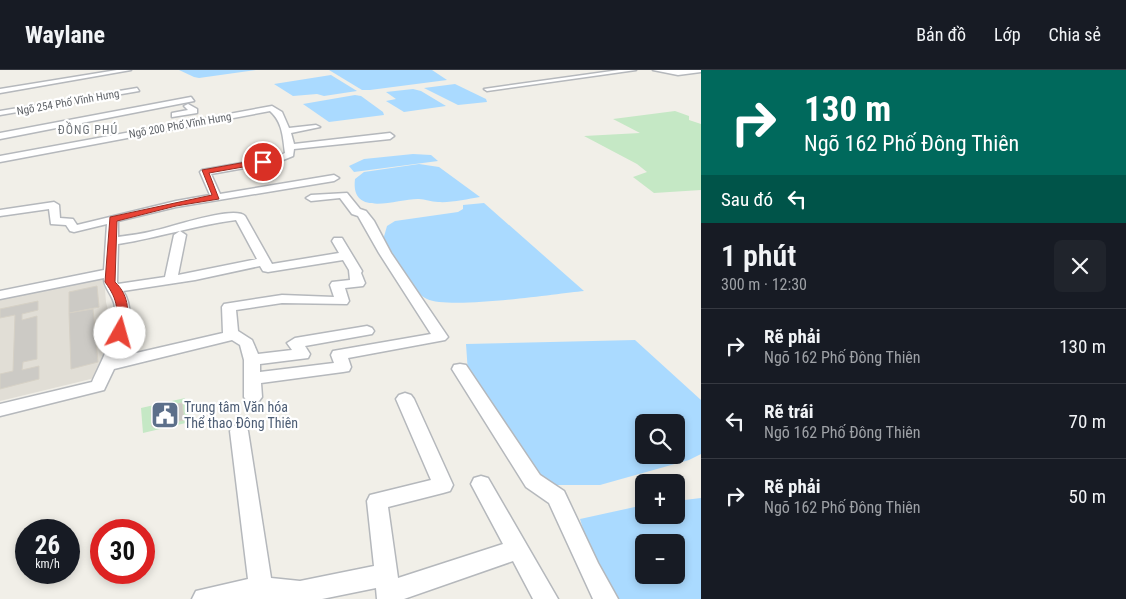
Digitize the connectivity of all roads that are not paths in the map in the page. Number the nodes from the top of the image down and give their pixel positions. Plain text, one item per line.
1 (128, 70) edge
2 (588, 70) edge
3 (633, 70) edge
4 (656, 70) edge
5 (701, 70) edge
6 (602, 73) junction
7 (487, 89) dead end
8 (137, 90) dead end
9 (0, 91) edge
10 (158, 105) junction
11 (247, 106) dead end
12 (256, 111) junction
13 (0, 113) edge
14 (175, 116) junction
15 (214, 120) junction
16 (186, 124) junction
17 (316, 127) dead end
18 (220, 129) dead end
19 (285, 132) junction
20 (0, 136) edge
21 (390, 136) dead end
22 (288, 147) junction
23 (0, 160) edge
24 (334, 178) dead end
25 (299, 184) junction
26 (216, 197) junction
27 (0, 212) edge
28 (113, 219) junction
29 (180, 235) dead end
30 (338, 241) dead end
31 (110, 242) junction
32 (347, 256) junction
33 (265, 261) junction
34 (109, 273) junction
35 (171, 279) junction
36 (115, 288) junction
37 (0, 295) edge
38 (367, 331) dead end
39 (231, 335) junction
40 (252, 360) junction
41 (106, 365) junction
42 (460, 369) dead end
43 (254, 378) junction
44 (253, 397) dead end
45 (405, 399) dead end
46 (0, 410) edge
47 (239, 431) dead end
48 (481, 484) dead end
49 (518, 549) junction
50 (261, 588) junction
51 (387, 589) edge
52 (204, 599) edge
53 (546, 599) edge
54 (606, 599) edge

1 - 9 street
2 - 6 street
3 - 6 street
4 - 5 street
6 - 7 street
8 - 13 street, Ngõ 254 Phố Vĩnh Hưng
10 - 14 street
10 - 14 street
10 - 20 street
11 - 12 street
12 - 15 street, Ngõ 200 Phố Vĩnh Hưng
12 - 19 street, Ngõ 200 Phố Vĩnh Hưng
14 - 16 street
15 - 16 street, Ngõ 200 Phố Vĩnh Hưng
15 - 18 street
16 - 23 street, Ngõ 200 Phố Vĩnh Hưng
17 - 19 street
19 - 22 street
21 - 22 street
22 - 26 street
24 - 25 street
25 - 26 street
25 - 43 street
26 - 28 street
27 - 28 street
28 - 31 street
29 - 35 street
30 - 32 street
31 - 33 street
31 - 34 street
32 - 33 street
32 - 39 street
33 - 35 street
34 - 36 street
34 - 37 street
35 - 36 street
36 - 41 street
38 - 40 street
39 - 40 street
39 - 41 street
40 - 43 street
41 - 46 street
42 - 54 street
43 - 44 street
45 - 51 street
47 - 50 street
48 - 49 street
49 - 51 street
49 - 53 street
50 - 51 street
50 - 52 street

